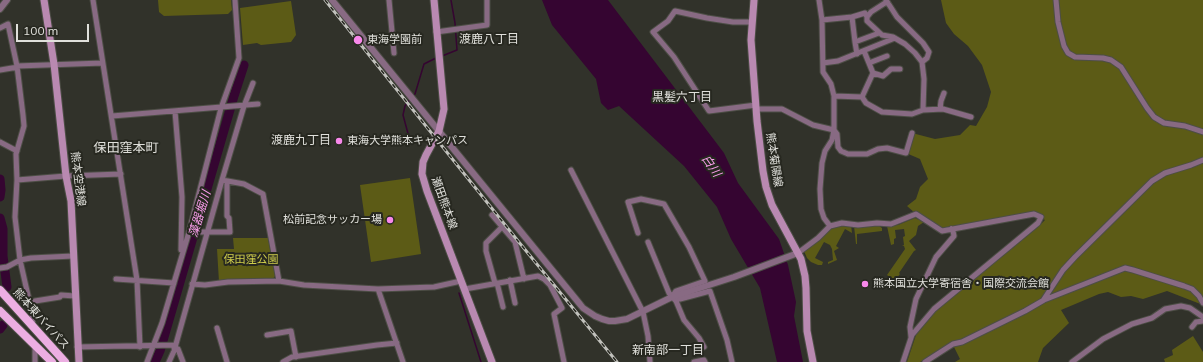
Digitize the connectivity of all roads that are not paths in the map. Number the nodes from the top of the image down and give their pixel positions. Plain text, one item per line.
1 (7, 0) edge
2 (44, 0) edge
3 (93, 0) edge
4 (235, 0) edge
5 (332, 0) edge
6 (389, 0) edge
7 (434, 0) edge
8 (487, 0) edge
9 (754, 0) edge
10 (819, 0) edge
11 (1056, 0) edge
12 (887, 1) edge
13 (0, 9) edge
14 (866, 16) junction
15 (852, 17) junction
16 (822, 20) junction
17 (752, 22) junction
18 (0, 28) edge
19 (436, 32) junction
20 (879, 33) junction
21 (895, 38) junction
22 (855, 42) junction
23 (864, 51) junction
24 (394, 53) dead end
25 (857, 54) junction
26 (887, 56) dead end
27 (922, 62) junction
28 (103, 63) junction
29 (869, 63) junction
30 (54, 64) junction
31 (823, 64) junction
32 (18, 66) junction
33 (900, 68) dead end
34 (0, 70) edge
35 (873, 73) junction
36 (253, 83) dead end
37 (944, 93) dead end
38 (834, 96) junction
39 (862, 97) junction
40 (258, 104) dead end
41 (244, 106) junction
42 (756, 107) junction
43 (222, 108) junction
44 (940, 109) junction
45 (924, 110) junction
46 (175, 111) junction
47 (112, 116) junction
48 (970, 117) dead end
49 (834, 130) junction
50 (439, 131) junction
51 (1203, 132) edge
52 (912, 133) dead end
53 (0, 142) edge
54 (17, 151) junction
55 (1203, 160) edge
56 (571, 170) dead end
57 (121, 174) junction
58 (66, 176) junction
59 (17, 180) junction
60 (224, 180) junction
61 (492, 215) dead end
62 (830, 226) junction
63 (502, 227) junction
64 (951, 229) junction
65 (190, 232) junction
66 (207, 232) junction
67 (638, 233) dead end
68 (648, 242) dead end
69 (798, 253) junction
70 (73, 256) junction
71 (181, 256) junction
72 (20, 260) junction
73 (0, 268) edge
74 (116, 279) dead end
75 (524, 279) junction
76 (137, 280) junction
77 (510, 280) junction
78 (279, 281) junction
79 (461, 281) junction
80 (174, 283) junction
81 (496, 283) junction
82 (192, 284) junction
83 (378, 289) junction
84 (465, 289) junction
85 (0, 290) edge
86 (75, 296) junction
87 (672, 297) junction
88 (1044, 300) junction
89 (515, 303) dead end
90 (1203, 303) edge
91 (30, 305) junction
92 (503, 307) dead end
93 (0, 311) edge
94 (643, 312) junction
95 (1203, 317) edge
96 (1203, 321) edge
97 (1192, 327) dead end
98 (34, 328) junction
99 (217, 328) dead end
100 (267, 335) dead end
101 (911, 338) junction
102 (397, 343) junction
103 (35, 345) junction
104 (154, 346) junction
105 (175, 346) junction
106 (78, 347) junction
107 (140, 347) junction
108 (704, 347) dead end
109 (296, 357) junction
110 (34, 362) edge
111 (52, 362) edge
112 (65, 362) edge
113 (79, 362) edge
114 (147, 362) edge
115 (169, 362) edge
116 (183, 362) edge
117 (227, 362) edge
118 (284, 362) edge
119 (403, 362) edge
120 (492, 362) edge
121 (564, 362) edge
122 (650, 362) edge
123 (694, 362) edge
124 (705, 362) edge
125 (732, 362) edge
126 (813, 362) edge
127 (904, 362) edge
128 (925, 362) edge
129 (1072, 362) edge

1 - 13 street
2 - 30 main road, 熊本空港線
3 - 28 street
4 - 43 street
5 - 50 street
6 - 24 street
7 - 19 main road, 瀬田熊本線
8 - 19 street
9 - 17 main road, 熊本菊陽線
10 - 16 street
11 - 51 street
12 - 14 street
12 - 27 street
14 - 15 street
14 - 20 street
15 - 16 street
15 - 22 street
16 - 31 street
17 - 42 main road, 熊本菊陽線
17 - 42 street
18 - 32 street
19 - 50 main road, 瀬田熊本線
20 - 21 street
20 - 22 street
21 - 23 street
21 - 27 street
22 - 25 street
23 - 25 street
23 - 29 street
25 - 31 street
26 - 29 street
27 - 45 street
28 - 30 street
28 - 47 street
29 - 35 street
30 - 32 street
30 - 58 main road, 熊本空港線
31 - 38 street
32 - 34 street
32 - 54 street
33 - 35 street
35 - 39 street
36 - 41 street
37 - 44 street
38 - 39 street
38 - 49 street
39 - 45 street
40 - 41 street
41 - 43 street
41 - 60 street
42 - 49 street
42 - 69 main road, 熊本菊陽線
43 - 46 street
43 - 65 street
44 - 45 street
44 - 48 street
46 - 47 street
46 - 71 street
47 - 57 street
49 - 52 street
49 - 62 street
50 - 79 main road, 瀬田熊本線
50 - 94 street
53 - 54 street
54 - 59 street
55 - 88 street
56 - 94 street
57 - 58 street
57 - 76 street
58 - 59 street
58 - 70 main road, 熊本空港線
59 - 72 street
60 - 66 street
60 - 66 street
60 - 78 street
61 - 63 street
62 - 64 street
62 - 69 street
63 - 75 street
63 - 81 street
64 - 101 street
64 - 101 street
65 - 66 street
65 - 71 street
66 - 82 street
67 - 87 street
68 - 87 street
69 - 87 street
69 - 126 main road, 熊本菊陽線
70 - 72 street
70 - 86 main road, 熊本空港線
71 - 80 street
72 - 73 street
72 - 91 street
74 - 76 street
75 - 77 street
75 - 121 street
76 - 80 street
76 - 107 street
77 - 81 street
77 - 89 street
78 - 82 street
78 - 83 street
79 - 83 street
79 - 84 main road, 瀬田熊本線
80 - 104 street
81 - 84 street
81 - 92 street
82 - 105 street
83 - 102 street
84 - 120 main road, 瀬田熊本線
85 - 98 highway, 熊本東バイパス
86 - 91 street
86 - 106 main road, 熊本空港線
87 - 94 street
87 - 108 street
87 - 125 street
88 - 90 street
88 - 128 street
91 - 98 street
93 - 103 highway, 熊本東バイパス
94 - 122 street
95 - 129 street
96 - 97 street
98 - 112 highway, 熊本東バイパス
99 - 117 street
100 - 109 street
101 - 127 street
102 - 109 street
102 - 119 street
103 - 110 street
103 - 111 highway, 熊本東バイパス
104 - 105 street
104 - 107 street
104 - 114 street
105 - 115 street
105 - 116 street
106 - 107 street
106 - 113 main road, 熊本空港線
109 - 118 street
123 - 124 street

